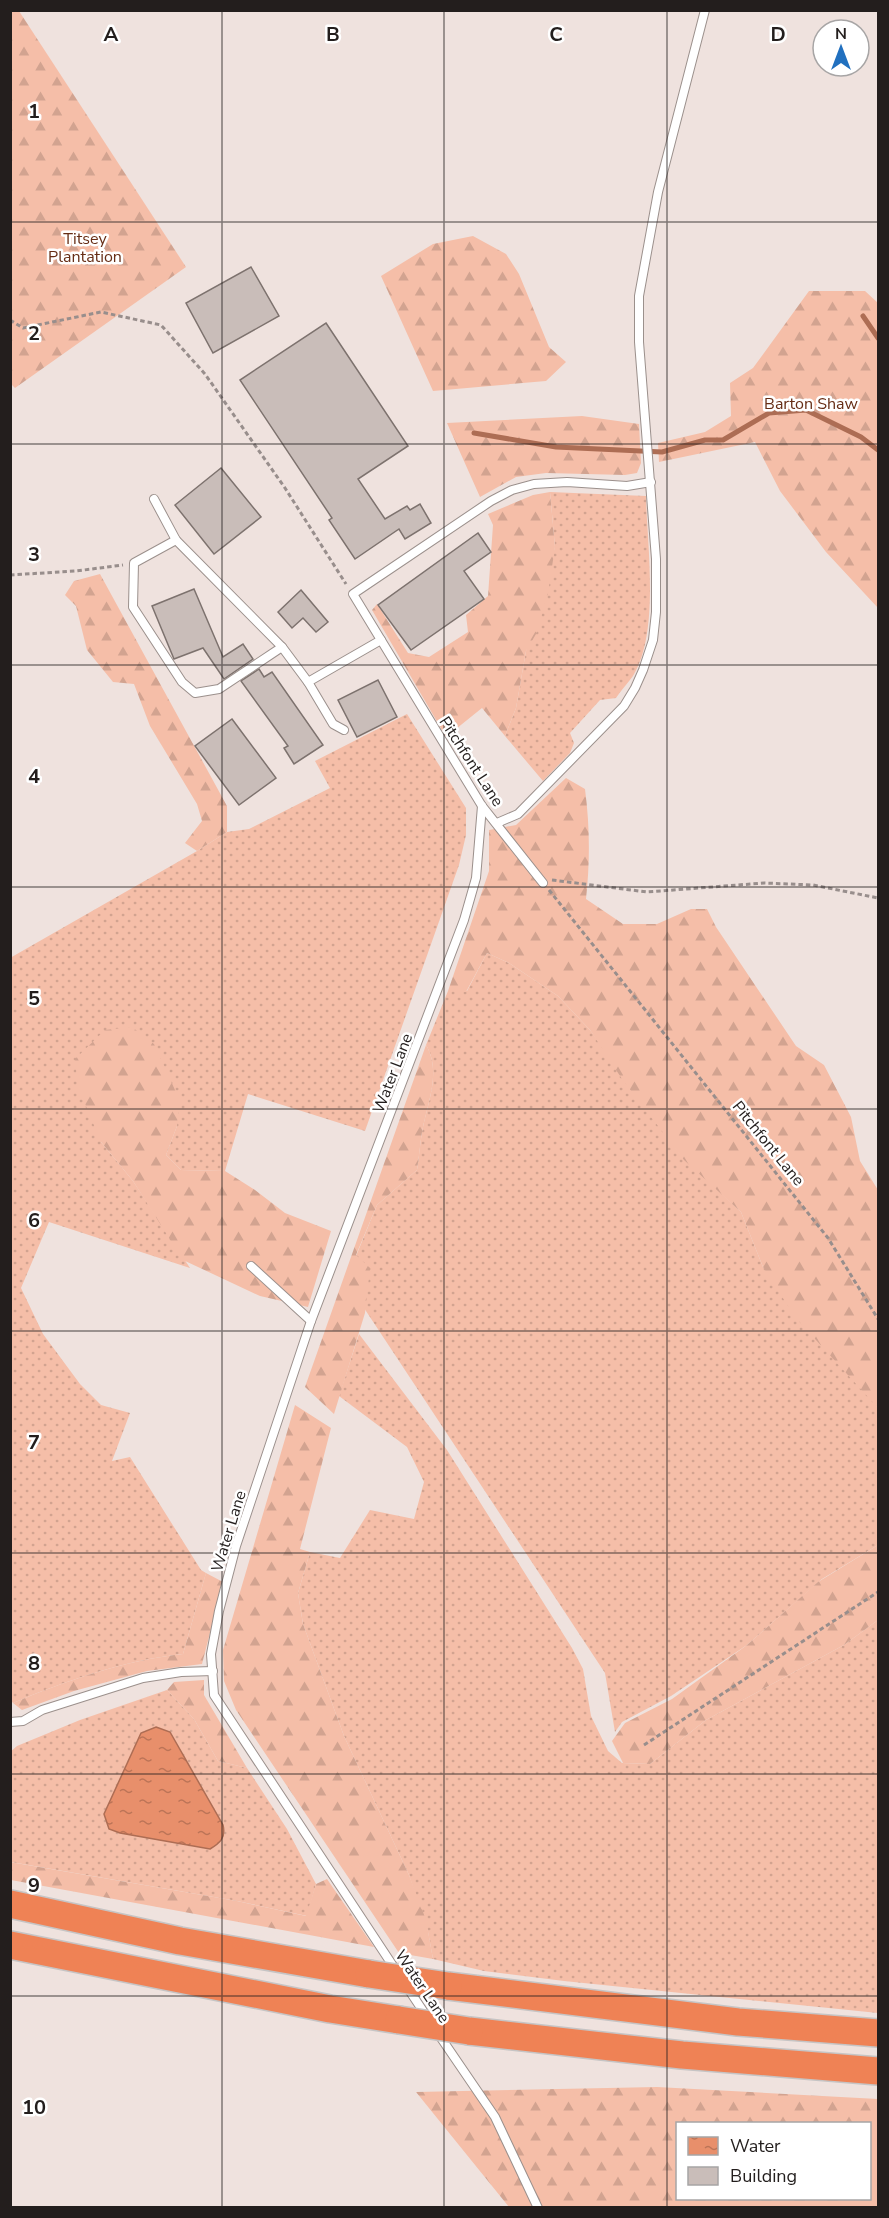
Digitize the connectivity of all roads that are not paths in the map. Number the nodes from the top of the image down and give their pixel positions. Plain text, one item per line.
1 (705, 10) edge
2 (651, 482) junction
3 (154, 499) dead end
4 (176, 540) junction
5 (381, 640) junction
6 (282, 647) junction
7 (308, 682) junction
8 (344, 730) dead end
9 (482, 806) junction
10 (497, 823) junction
11 (543, 883) road end
12 (251, 1266) dead end
13 (311, 1322) junction
14 (213, 1671) junction
15 (10, 1722) edge
16 (10, 1904) edge
17 (10, 1944) edge
18 (879, 2033) edge
19 (879, 2071) edge
20 (538, 2208) edge

1 - 2 lane
2 - 5 lane, Pitchfont Lane
2 - 10 lane
3 - 4 lane
4 - 6 lane
4 - 6 lane
5 - 7 lane
5 - 9 lane, Pitchfont Lane
6 - 7 lane
7 - 8 lane
9 - 10 lane, Pitchfont Lane
9 - 13 lane, Water Lane
10 - 11 lane, Pitchfont Lane
12 - 13 lane
13 - 14 lane, Water Lane
14 - 15 lane
14 - 20 lane, Water Lane
16 - 18 highway, bridge
17 - 19 highway, bridge

